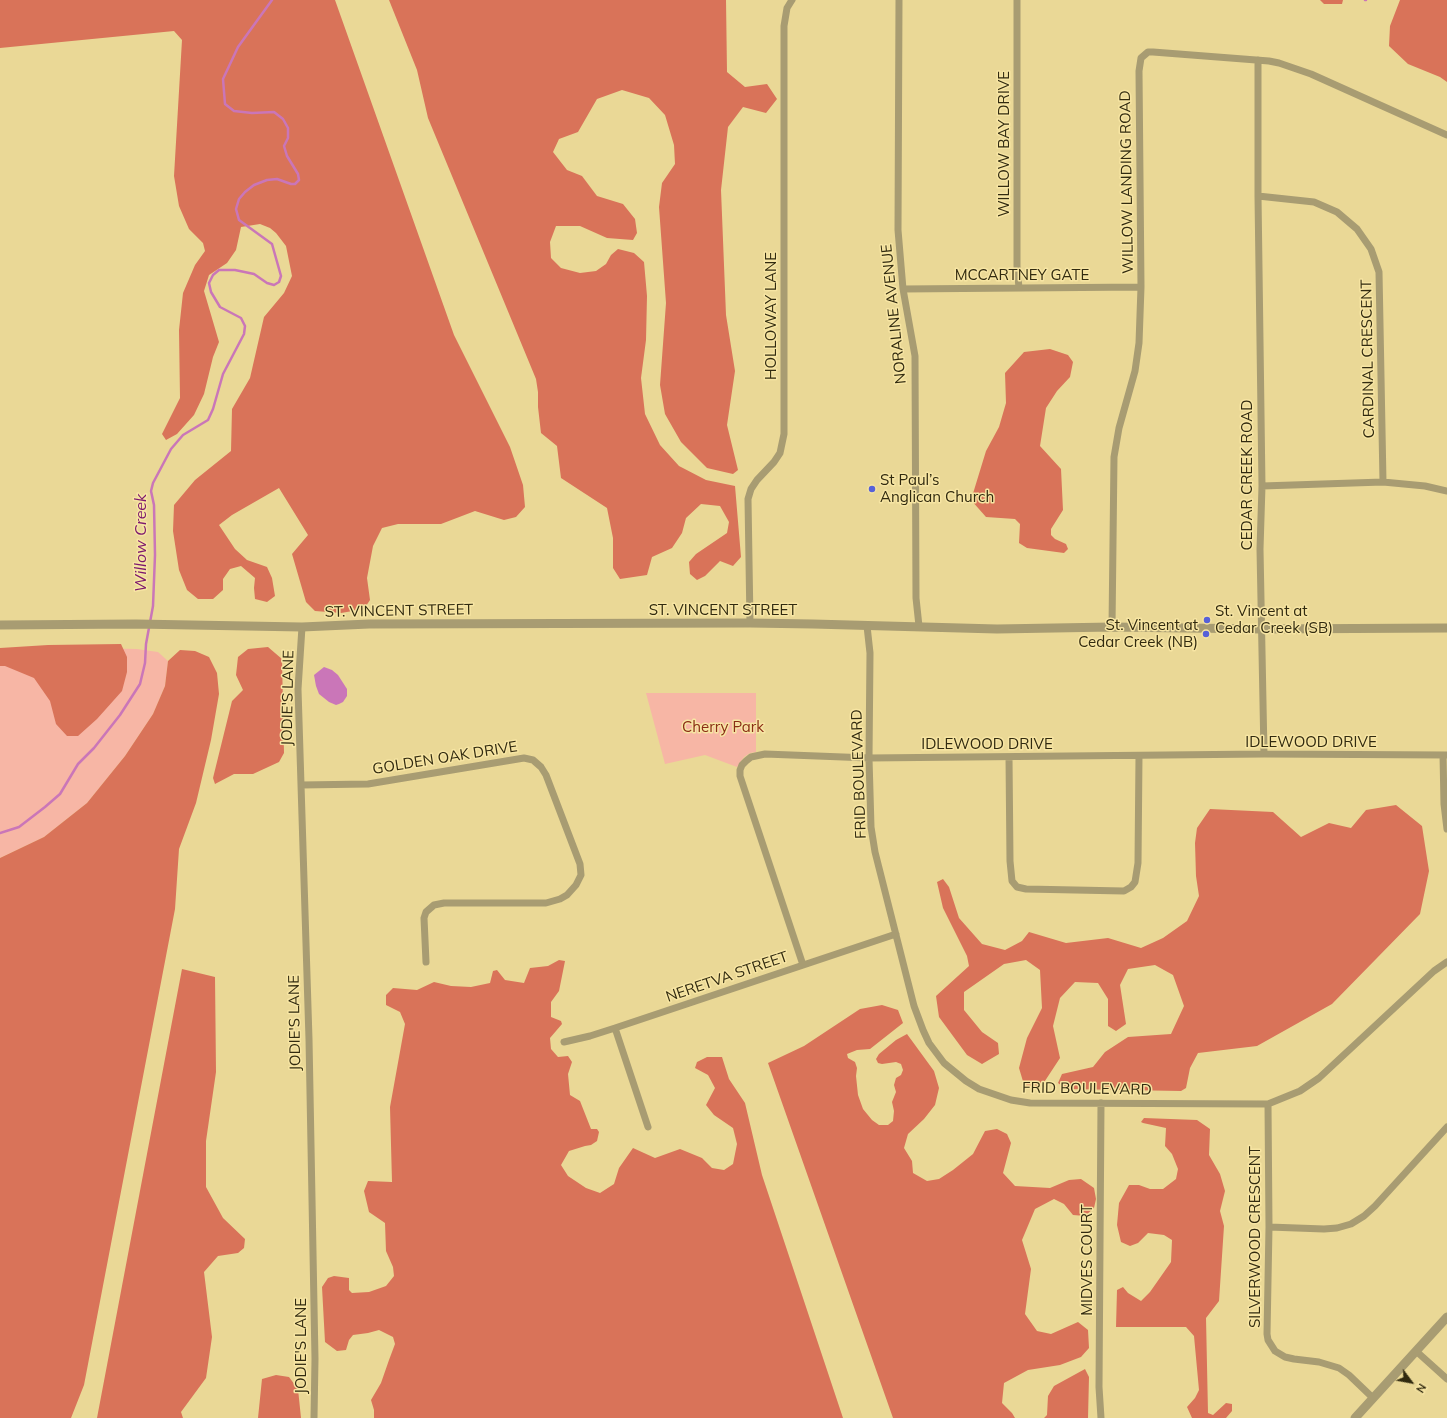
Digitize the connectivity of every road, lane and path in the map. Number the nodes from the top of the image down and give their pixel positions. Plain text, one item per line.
1 (792, 0) edge
2 (899, 0) edge
3 (1017, 0) edge
4 (1258, 60) junction
5 (1447, 135) edge
6 (1258, 196) junction
7 (1141, 287) junction
8 (1019, 288) junction
9 (903, 289) junction
10 (1383, 482) junction
11 (1262, 486) junction
12 (1447, 492) edge
13 (750, 624) junction
14 (0, 626) edge
15 (867, 626) junction
16 (919, 626) junction
17 (302, 627) junction
18 (1112, 627) junction
19 (1447, 628) edge
20 (1262, 629) junction
21 (1264, 754) junction
22 (1445, 755) edge
23 (1139, 756) junction
24 (1009, 757) junction
25 (869, 758) junction
26 (301, 784) junction
27 (1447, 829) edge
28 (896, 934) junction
29 (426, 962) dead end
30 (1447, 962) edge
31 (803, 965) junction
32 (615, 1028) junction
33 (564, 1042) dead end
34 (1101, 1103) junction
35 (1268, 1104) junction
36 (1447, 1126) edge
37 (648, 1127) dead end
38 (1269, 1227) junction
39 (1447, 1317) edge
40 (1416, 1351) junction
41 (1447, 1379) edge
42 (1373, 1398) junction
43 (314, 1418) edge
44 (1101, 1418) edge
45 (1355, 1418) edge

1 - 13 street, HOLLOWAY LANE
2 - 9 street, NORALINE AVENUE
3 - 8 street, WILLOW BAY DRIVE
4 - 5 street, WILLOW LANDING ROAD
4 - 6 street, CEDAR CREEK ROAD
4 - 7 street, WILLOW LANDING ROAD
6 - 10 street, CARDINAL CRESCENT
6 - 11 street, CEDAR CREEK ROAD
7 - 8 street, MCCARTNEY GATE
7 - 18 street, WILLOW LANDING ROAD
8 - 9 street, MCCARTNEY GATE
9 - 16 street, NORALINE AVENUE
10 - 11 street
10 - 12 street
11 - 20 street, CEDAR CREEK ROAD
13 - 15 street, ST. VINCENT STREET
13 - 17 street, ST. VINCENT STREET
14 - 17 street, ST. VINCENT STREET
15 - 16 street, ST. VINCENT STREET
15 - 25 street, FRID BOULEVARD
16 - 18 street, ST. VINCENT STREET
17 - 26 street, JODIE'S LANE
18 - 20 street, ST. VINCENT STREET
19 - 20 street, ST. VINCENT STREET
20 - 21 street, CEDAR CREEK ROAD
21 - 22 street, IDLEWOOD DRIVE
21 - 23 street, IDLEWOOD DRIVE
22 - 27 street
23 - 24 street, IDLEWOOD DRIVE
23 - 24 street
24 - 25 street, IDLEWOOD DRIVE
25 - 28 street, FRID BOULEVARD
25 - 31 street, IDLEWOOD DRIVE
26 - 29 street, GOLDEN OAK DRIVE
26 - 43 street, JODIE'S LANE
28 - 31 street, NERETVA STREET
28 - 34 street, FRID BOULEVARD
30 - 35 street, FRID BOULEVARD
31 - 32 street, NERETVA STREET
32 - 33 street, NERETVA STREET
32 - 37 street
34 - 35 street, FRID BOULEVARD
34 - 44 street, MIDVES COURT
35 - 38 street, SILVERWOOD CRESCENT
36 - 38 street
38 - 42 street, SILVERWOOD CRESCENT
39 - 40 street
40 - 41 street
40 - 42 street
42 - 45 street

